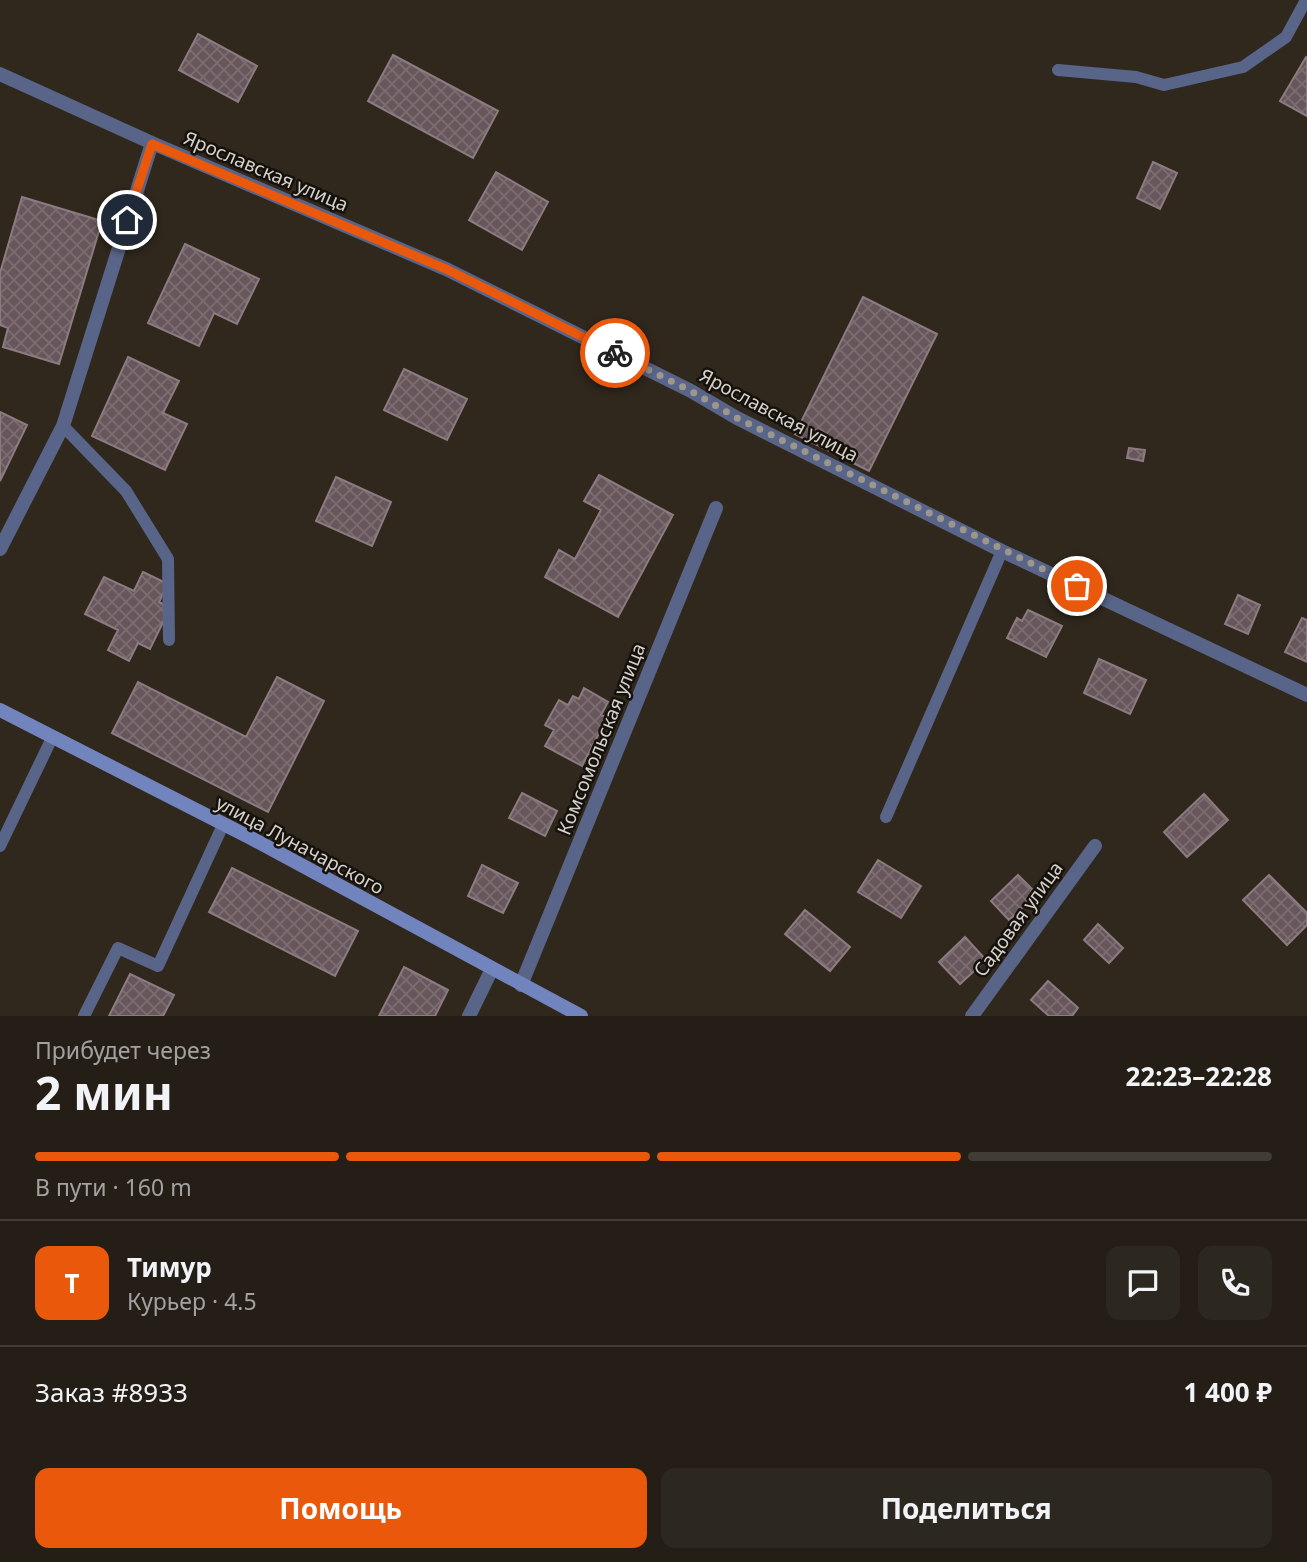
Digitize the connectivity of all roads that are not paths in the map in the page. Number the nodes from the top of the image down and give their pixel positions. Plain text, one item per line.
1 (1307, 0) edge
2 (1058, 70) dead end
3 (0, 74) edge
4 (152, 144) junction
5 (63, 426) junction
6 (716, 508) dead end
7 (0, 549) edge
8 (1002, 551) junction
9 (169, 640) dead end
10 (1307, 695) edge
11 (0, 710) edge
12 (52, 738) junction
13 (886, 817) dead end
14 (223, 825) junction
15 (0, 846) edge
16 (1095, 846) dead end
17 (492, 970) junction
18 (521, 985) junction
19 (84, 1016) edge
20 (469, 1016) edge
21 (581, 1016) edge
22 (972, 1016) edge

1 - 2 lane
3 - 4 street, Ярославская улица
4 - 5 street
4 - 8 street, Ярославская улица
5 - 7 street
5 - 9 lane
6 - 18 street, Комсомольская улица
8 - 10 street, Ярославская улица
8 - 13 lane
11 - 12 street, улица Луначарского
12 - 14 street, улица Луначарского
12 - 15 lane
14 - 17 street, улица Луначарского
14 - 19 lane
16 - 22 street, Садовая улица
17 - 18 street, улица Луначарского
17 - 20 street
18 - 21 street, улица Луначарского

